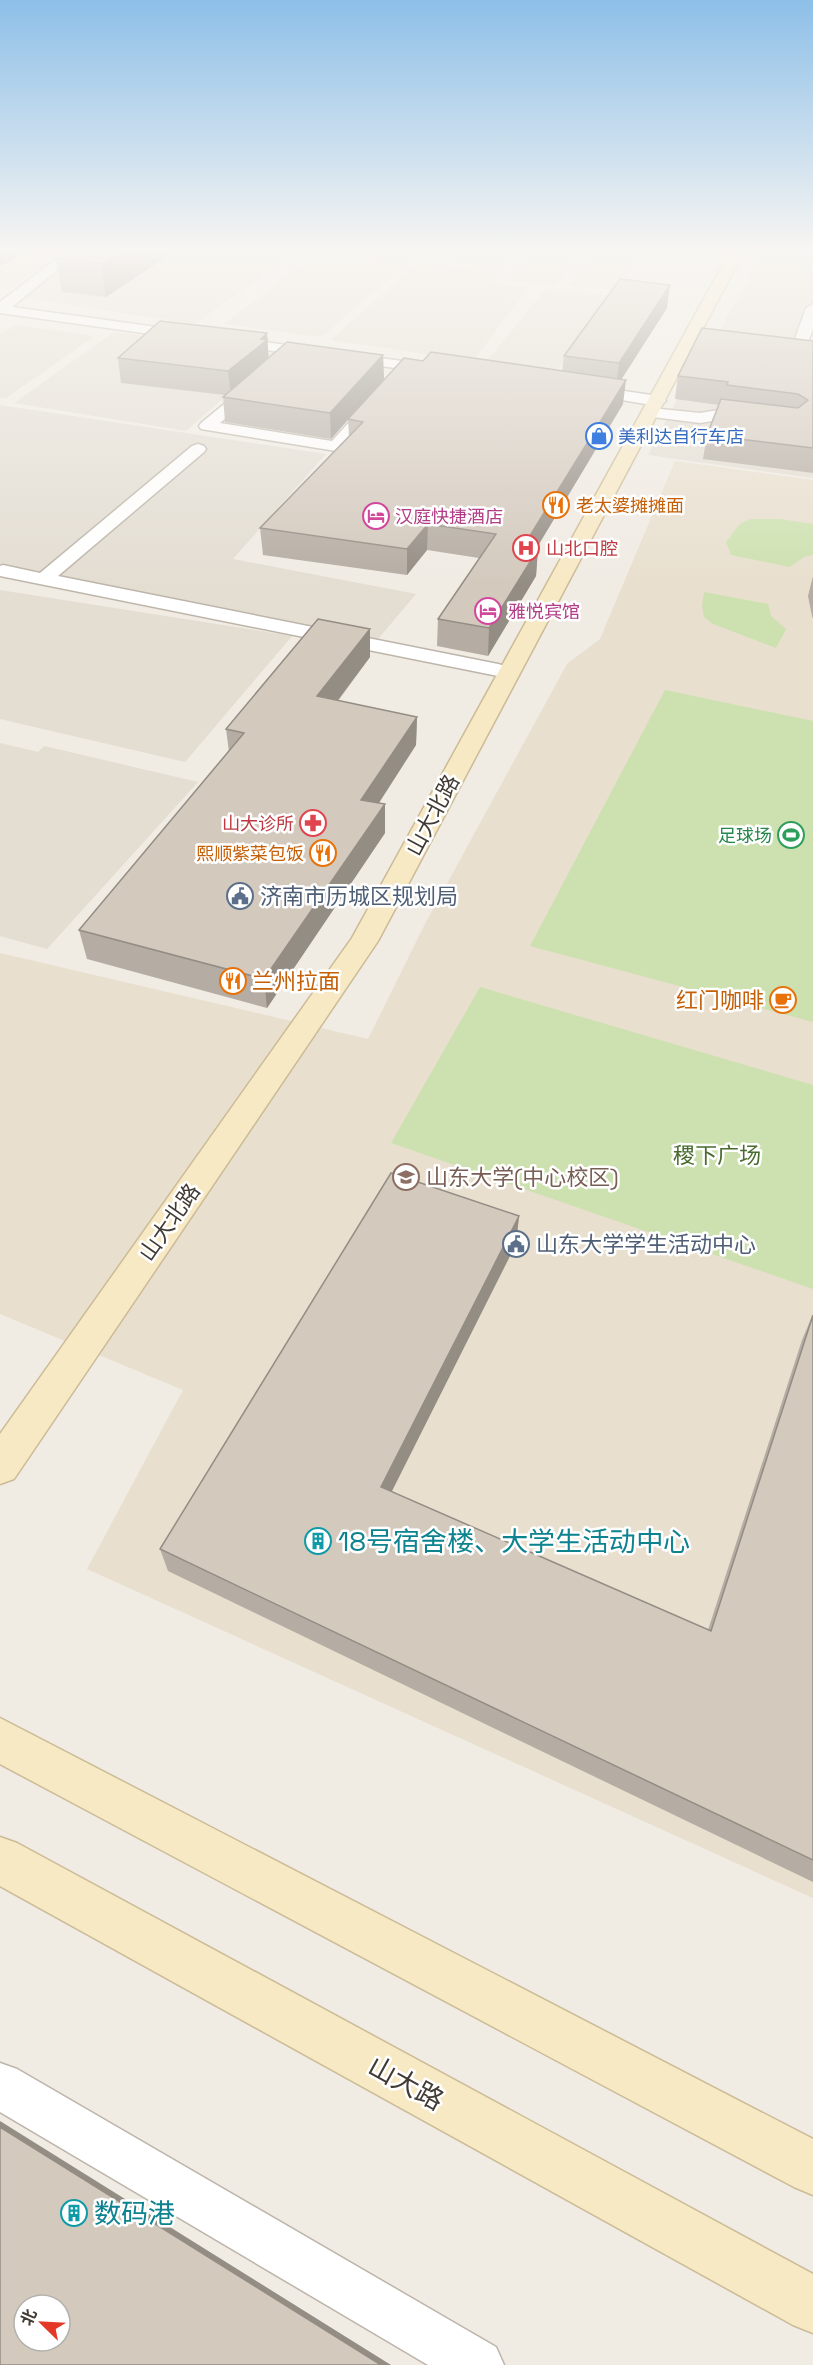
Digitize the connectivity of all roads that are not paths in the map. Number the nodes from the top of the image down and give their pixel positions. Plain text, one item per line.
1 (277, 363) edge
2 (323, 363) edge
3 (672, 363) edge
4 (680, 363) edge
5 (407, 366) junction
6 (454, 372) edge
7 (571, 389) edge
8 (652, 404) junction
9 (771, 422) edge
10 (198, 449) dead end
11 (3, 571) dead end
12 (44, 579) junction
13 (498, 670) junction
14 (0, 1431) edge
15 (0, 1466) edge
16 (0, 1740) edge
17 (0, 1860) edge
18 (0, 2086) edge
19 (813, 2168) edge
20 (813, 2305) edge
21 (478, 2365) edge

1 - 5 street
2 - 5 street
3 - 8 main road, 山大北路
4 - 8 main road, 山大北路
5 - 6 street
7 - 8 street
8 - 9 street
8 - 13 main road, 山大北路
8 - 15 main road, 山大北路
10 - 12 street
11 - 12 street
12 - 13 street
13 - 14 main road, 山大北路
16 - 19 main road
17 - 20 main road, 山大路
18 - 21 street

